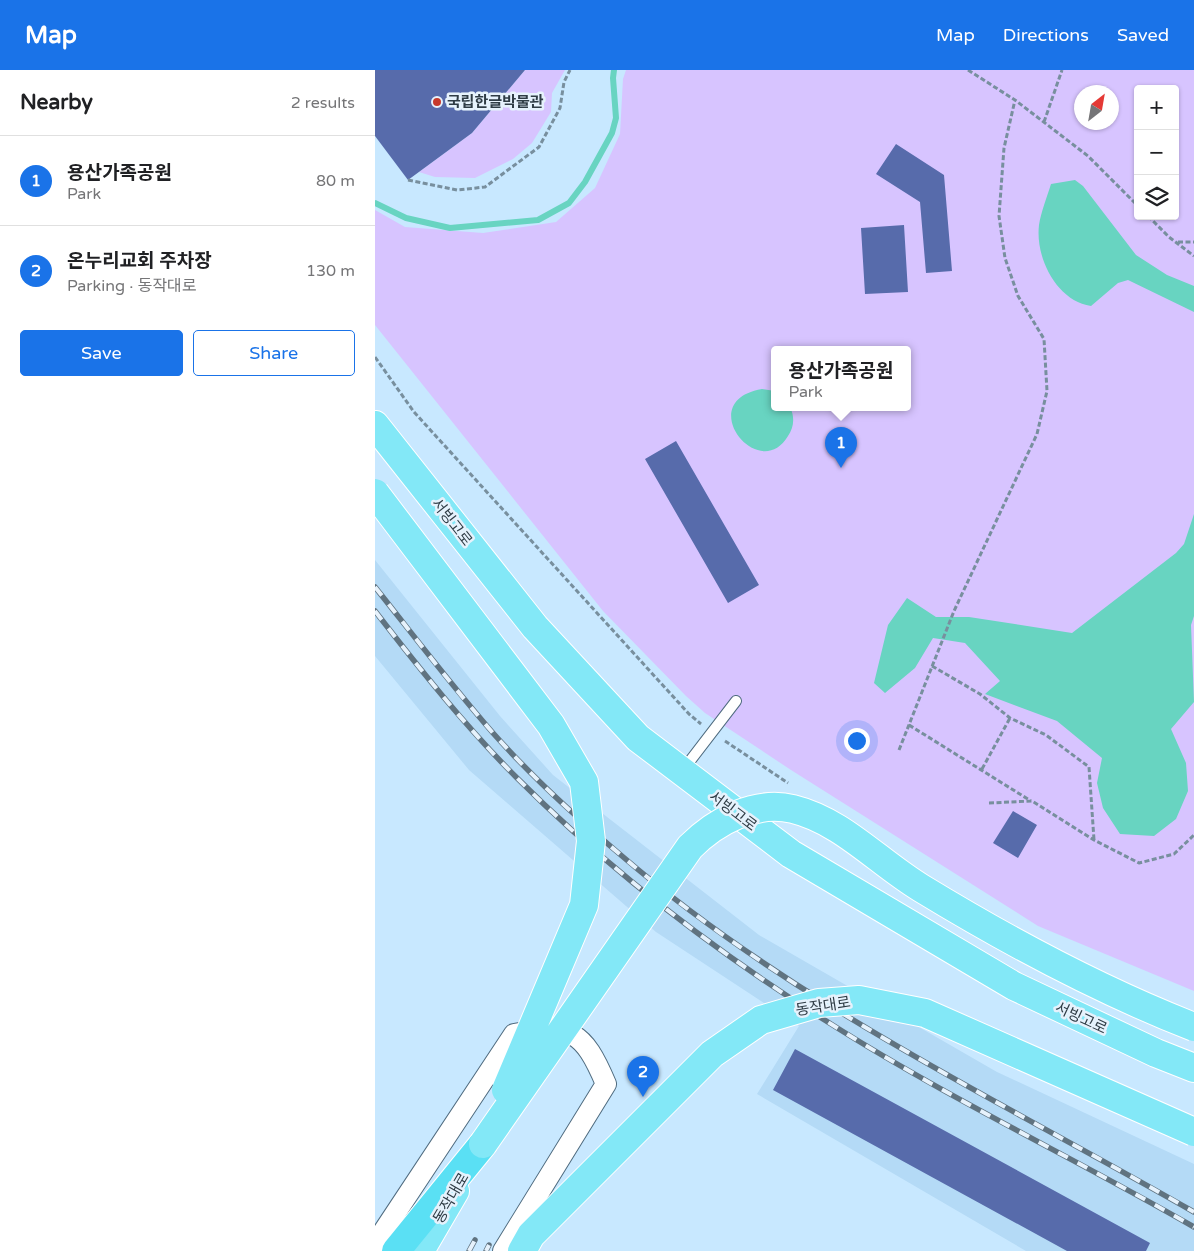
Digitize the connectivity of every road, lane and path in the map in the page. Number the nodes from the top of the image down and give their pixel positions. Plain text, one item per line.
1 (570, 70) edge
2 (968, 70) edge
3 (1062, 70) edge
4 (1015, 100) junction
5 (1045, 122) junction
6 (408, 180) dead end
7 (1134, 202) edge
8 (1152, 220) edge
9 (1169, 237) junction
10 (1194, 242) edge
11 (1194, 256) edge
12 (375, 357) edge
13 (375, 425) edge
14 (375, 493) edge
15 (932, 666) junction
16 (736, 701) dead end
17 (1010, 718) junction
18 (909, 725) junction
19 (713, 733) junction
20 (899, 750) dead end
21 (982, 769) junction
22 (682, 771) junction
23 (1031, 801) junction
24 (989, 803) dead end
25 (1194, 836) edge
26 (1094, 840) junction
27 (1194, 1027) edge
28 (1194, 1068) edge
29 (1194, 1132) edge
30 (483, 1144) junction
31 (375, 1244) edge
32 (396, 1251) edge
33 (420, 1251) edge
34 (503, 1251) edge
35 (522, 1251) edge

1 - 6 path
2 - 4 path
3 - 5 path
4 - 5 path
4 - 15 path
5 - 7 path
8 - 9 path
9 - 10 path
9 - 11 path
12 - 19 path
13 - 22 main road, 서빙고로
14 - 30 main road, bridge
15 - 17 path
15 - 18 path
16 - 19 lane
17 - 21 path
17 - 26 path
18 - 20 path
18 - 21 path
19 - 22 lane
21 - 23 path
22 - 28 main road, 서빙고로
23 - 24 path
23 - 26 path
25 - 26 path
27 - 30 main road, bridge
29 - 35 main road, 동작대로, bridge
30 - 32 highway
30 - 33 main road, 동작대로
31 - 34 street

